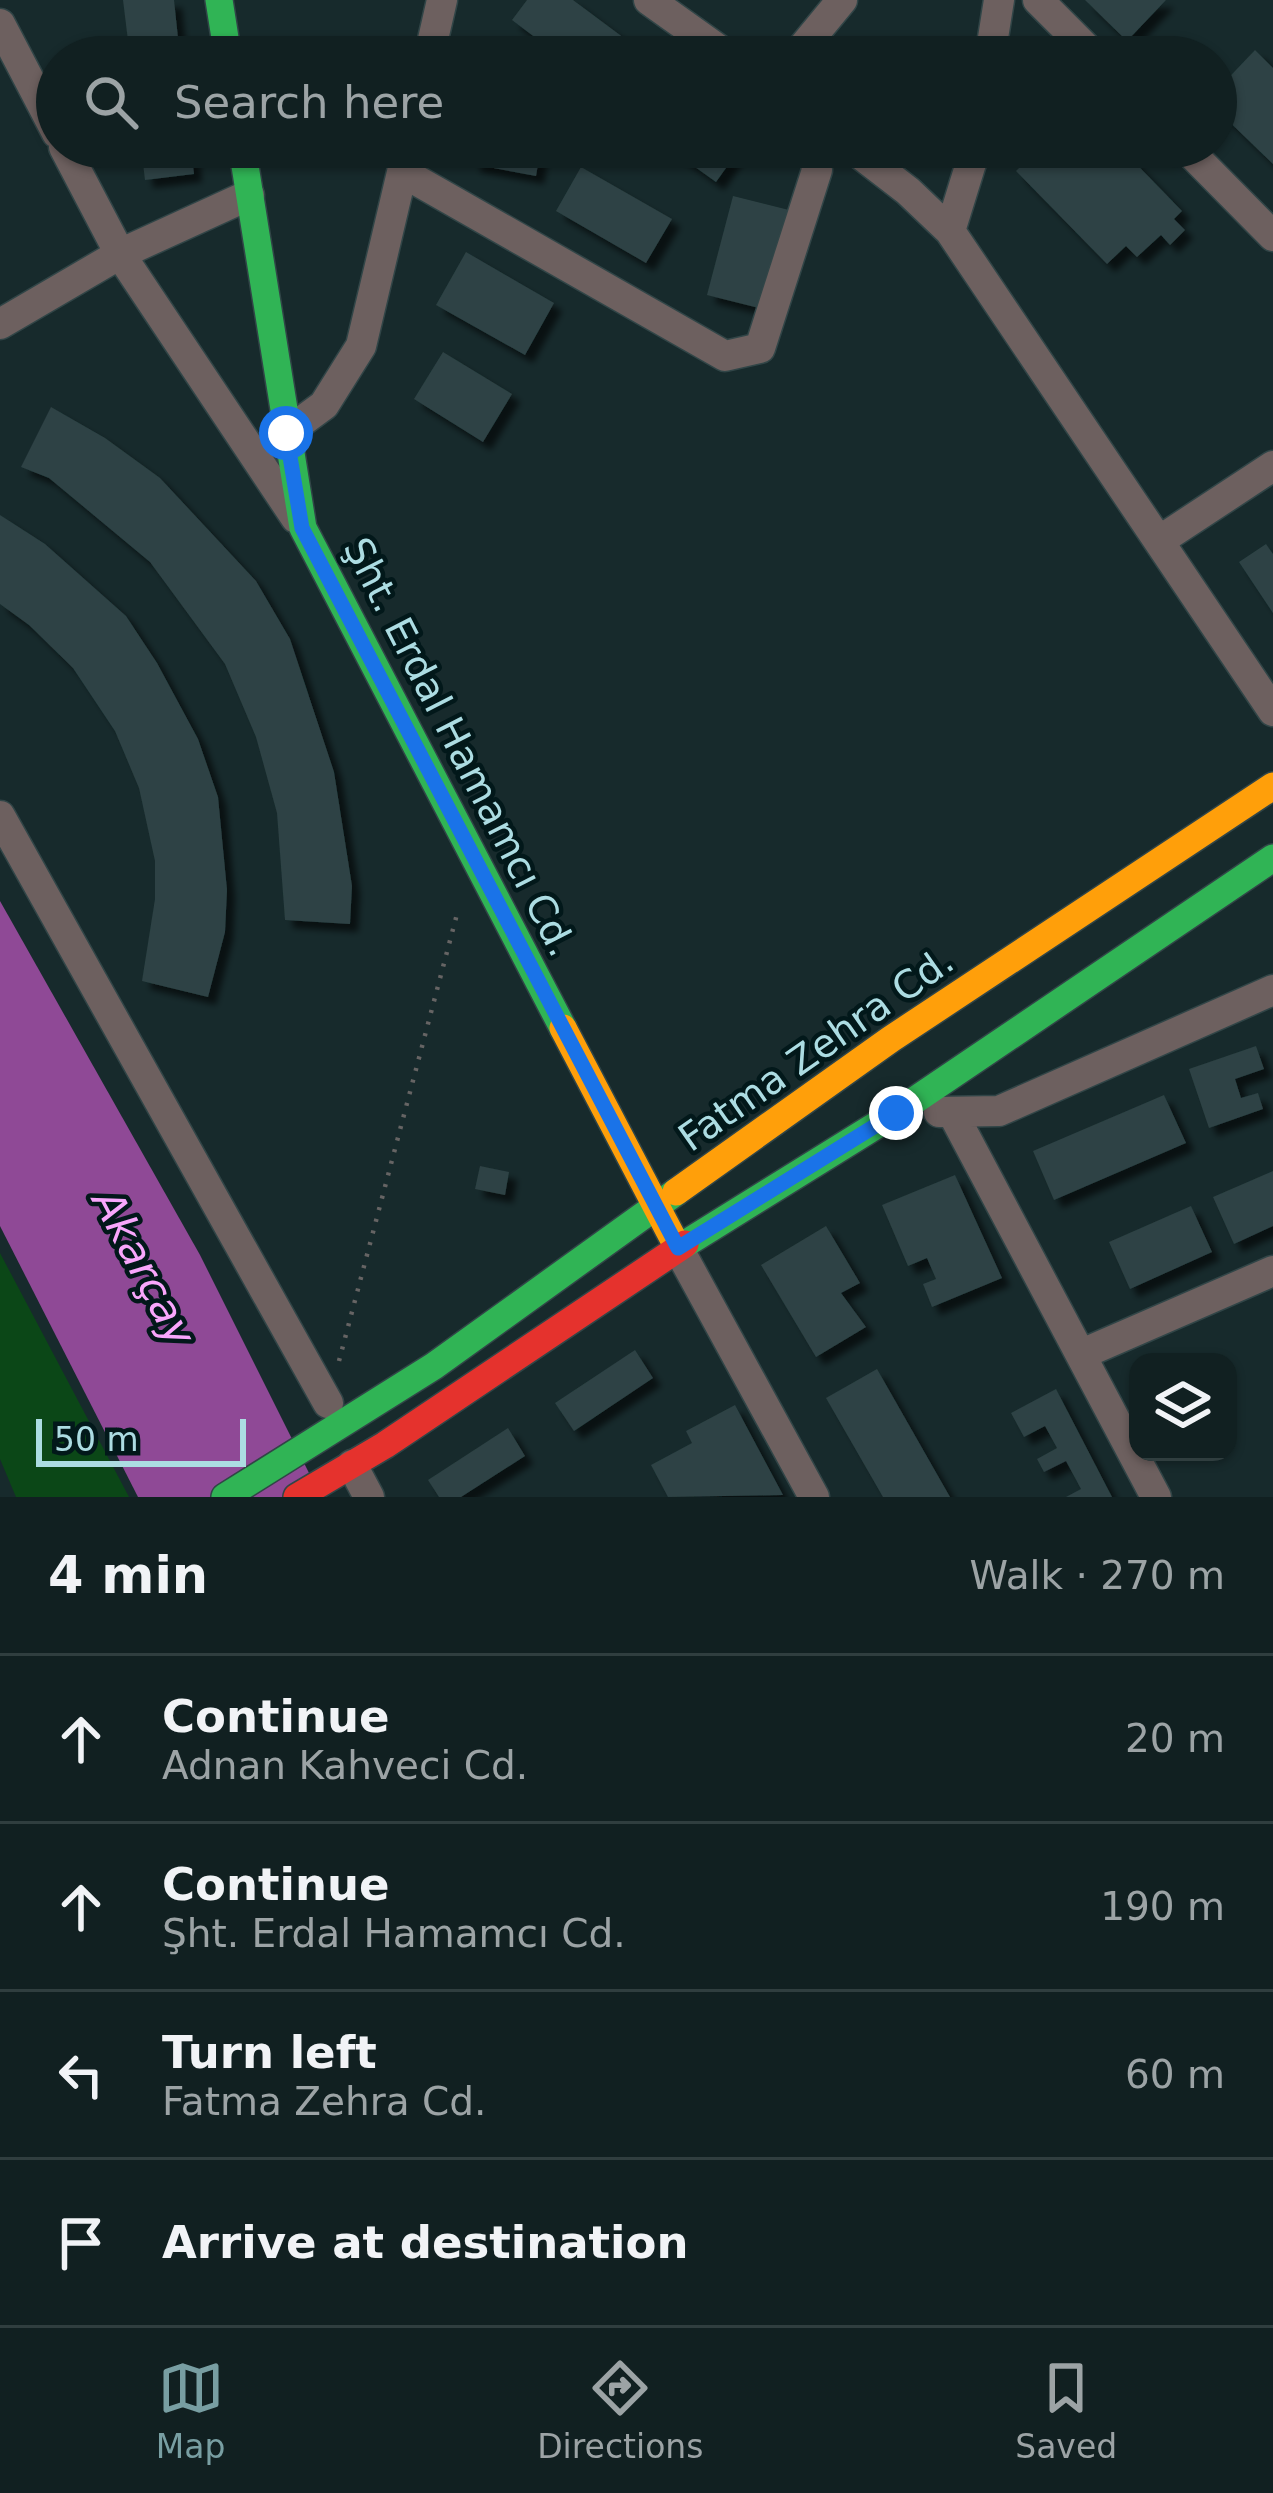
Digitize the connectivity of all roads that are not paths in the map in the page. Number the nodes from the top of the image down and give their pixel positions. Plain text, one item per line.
1 (219, 0) edge
2 (442, 0) edge
3 (649, 0) edge
4 (842, 0) edge
5 (998, 0) edge
6 (1038, 0) edge
7 (0, 24) edge
8 (225, 36) edge
9 (434, 36) edge
10 (700, 36) edge
11 (812, 36) edge
12 (993, 36) edge
13 (1074, 36) edge
14 (36, 93) edge
15 (75, 168) edge
16 (246, 168) edge
17 (403, 168) edge
18 (420, 168) edge
19 (817, 168) edge
20 (878, 168) edge
21 (969, 168) edge
22 (1206, 168) edge
23 (250, 195) junction
24 (950, 230) junction
25 (1273, 236) edge
26 (121, 254) junction
27 (0, 324) edge
28 (286, 433) junction
29 (1273, 466) edge
30 (302, 528) junction
31 (1159, 541) junction
32 (1273, 711) edge
33 (1273, 786) edge
34 (0, 816) edge
35 (1273, 858) edge
36 (1273, 990) edge
37 (952, 1112) junction
38 (896, 1113) junction
39 (656, 1209) junction
40 (678, 1248) junction
41 (1273, 1271) edge
42 (1082, 1354) junction
43 (328, 1403) road end
44 (352, 1466) junction
45 (308, 1491) edge
46 (225, 1497) edge
47 (369, 1497) edge
48 (814, 1497) edge
49 (1156, 1497) edge

1 - 8 main road
2 - 9 street
3 - 10 street
4 - 11 street
5 - 12 street
6 - 13 street
7 - 14 street
15 - 26 street, Şht. Erdal Hamamcı Cd.
16 - 23 main road
17 - 28 street
18 - 19 street
20 - 24 street
21 - 24 street
22 - 25 street
23 - 26 street
23 - 28 main road
24 - 31 street
26 - 27 street
26 - 30 street, Şht. Erdal Hamamcı Cd.
28 - 30 main road
29 - 31 street
30 - 39 main road, Şht. Erdal Hamamcı Cd.
31 - 32 street
33 - 39 main road, Fatma Zehra Cd.
34 - 43 street
35 - 38 main road
36 - 37 street
37 - 38 street
37 - 42 street
38 - 40 main road
39 - 40 main road, Şht. Erdal Hamamcı Cd.
39 - 46 main road, Fatma Zehra Cd.
40 - 44 main road
40 - 48 street
41 - 42 street
42 - 49 street
44 - 45 main road
44 - 47 street

